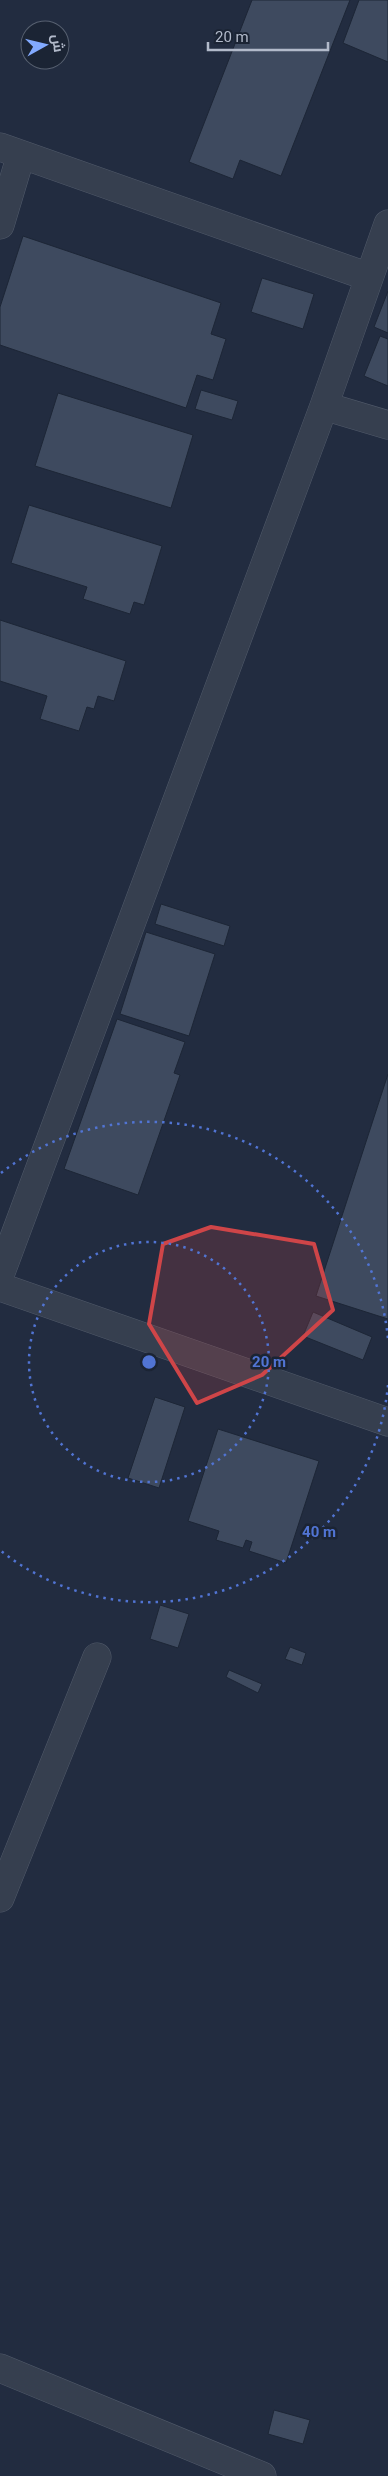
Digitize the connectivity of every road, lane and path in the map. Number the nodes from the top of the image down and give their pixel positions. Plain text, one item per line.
1 (11, 151) edge
2 (388, 224) edge
3 (0, 225) edge
4 (369, 277) junction
5 (324, 406) junction
6 (388, 425) edge
7 (0, 1275) edge
8 (0, 1287) edge
9 (388, 1422) edge
10 (97, 1657) dead end
11 (0, 1898) edge
12 (0, 2368) edge
13 (262, 2476) edge

1 - 3 street
1 - 4 street
2 - 4 street
4 - 5 street
5 - 6 street
5 - 7 street
8 - 9 street
10 - 11 street
12 - 13 street

